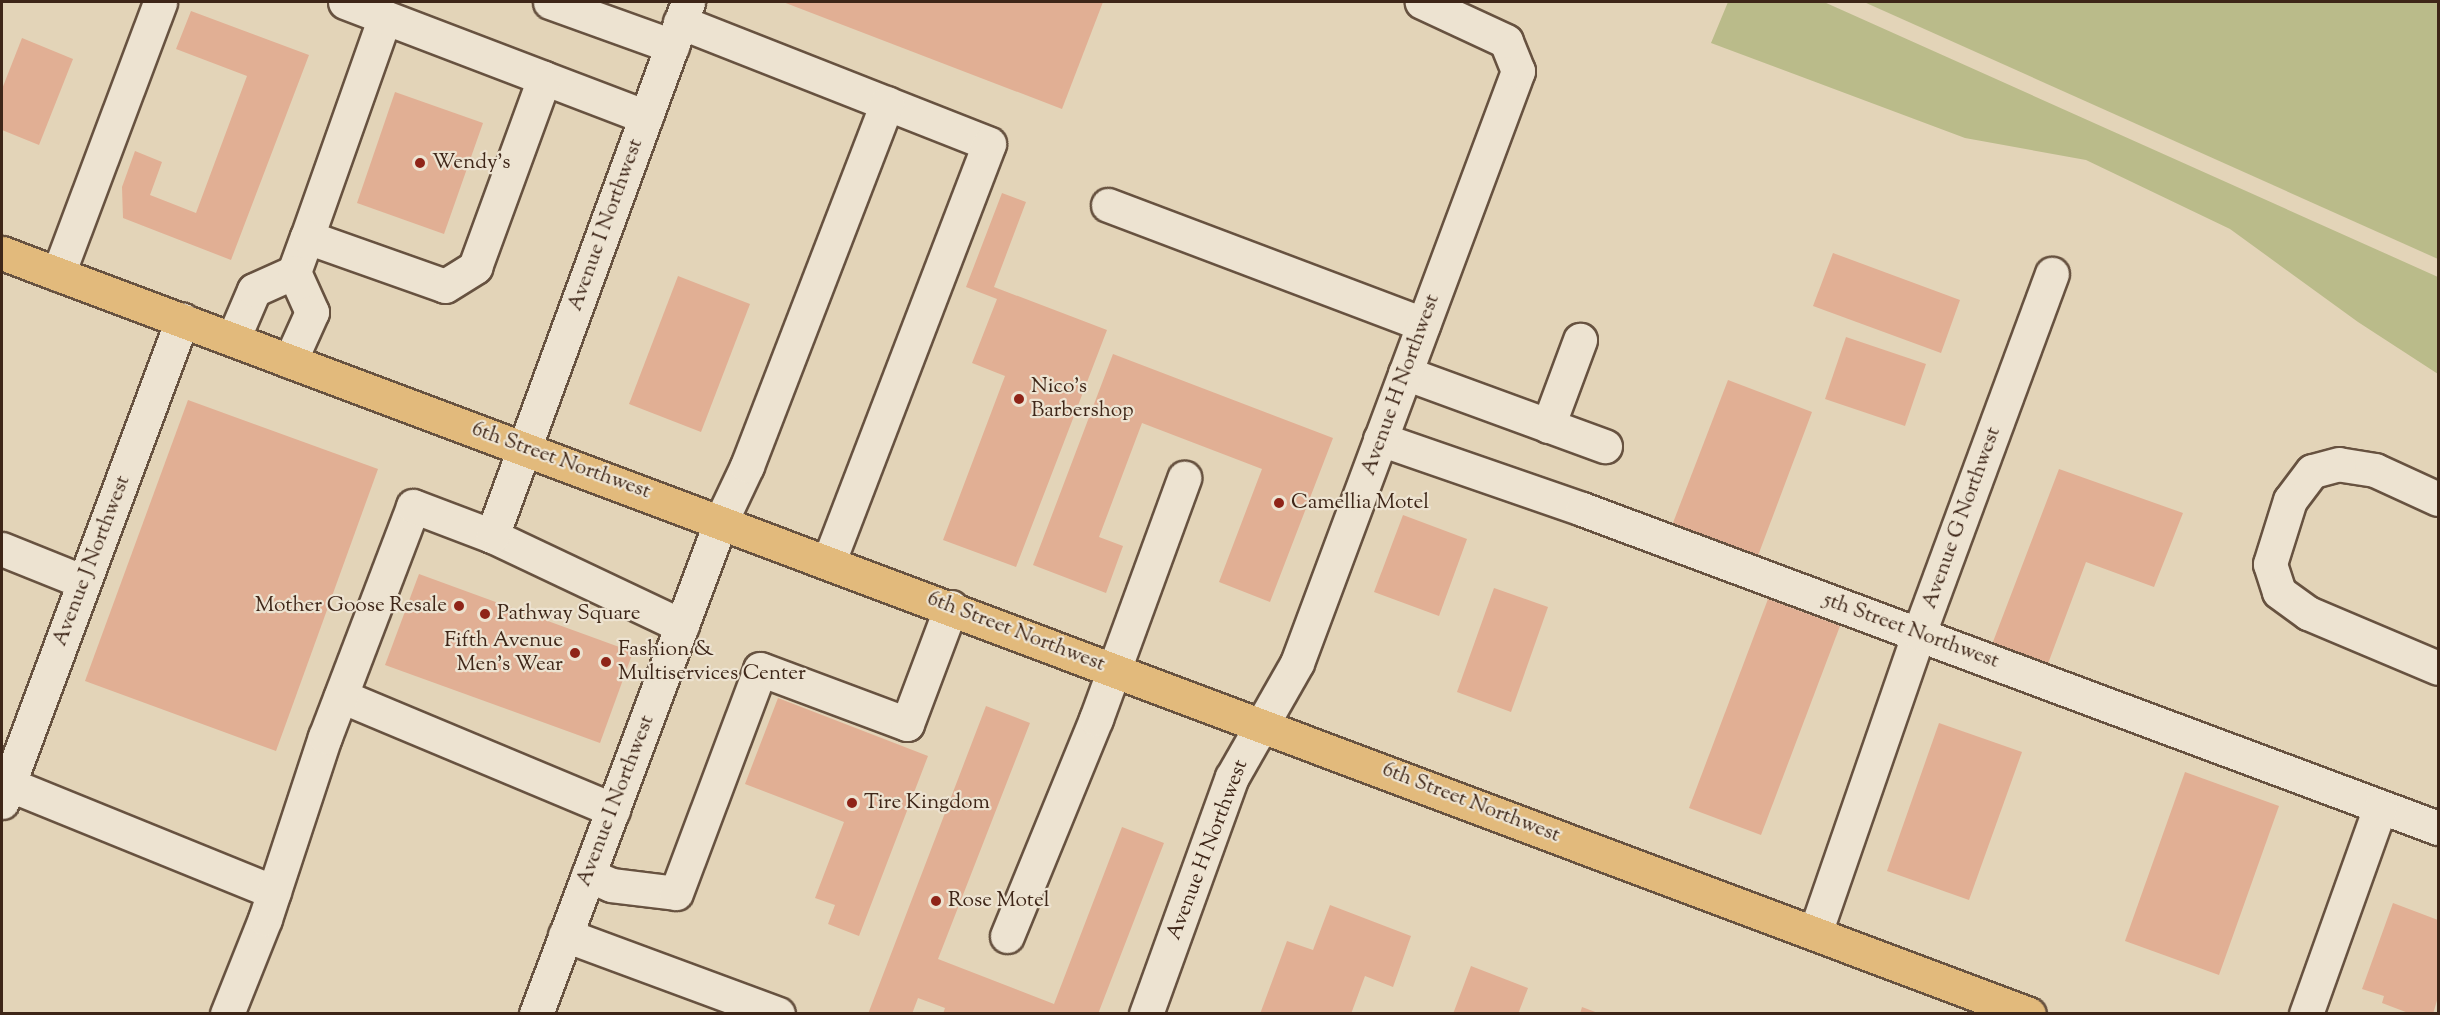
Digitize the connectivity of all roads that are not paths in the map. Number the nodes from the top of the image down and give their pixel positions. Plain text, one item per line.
1 (160, 2) edge
2 (345, 2) edge
3 (550, 2) edge
4 (1422, 2) edge
5 (385, 17) junction
6 (680, 23) edge
7 (544, 78) junction
8 (887, 103) junction
9 (646, 117) junction
10 (1108, 205) dead end
11 (307, 237) junction
12 (2, 253) edge
13 (294, 272) junction
14 (58, 274) junction
15 (2052, 274) dead end
16 (182, 320) junction
17 (1423, 324) junction
18 (233, 339) junction
19 (1580, 340) dead end
20 (290, 361) junction
21 (1405, 374) junction
22 (1548, 426) junction
23 (1380, 439) junction
24 (1605, 446) dead end
25 (525, 448) junction
26 (1184, 478) dead end
27 (2439, 499) edge
28 (721, 521) junction
29 (492, 536) junction
30 (2, 549) edge
31 (829, 561) junction
32 (84, 582) junction
33 (951, 608) junction
34 (682, 626) junction
35 (1919, 633) junction
36 (2439, 668) edge
37 (1114, 669) junction
38 (340, 696) junction
39 (1262, 725) junction
40 (5, 793) edge
41 (2380, 807) junction
42 (613, 810) junction
43 (2439, 828) edge
44 (588, 874) junction
45 (274, 892) junction
46 (1815, 933) junction
47 (565, 935) junction
48 (1007, 936) dead end
49 (1982, 1005) edge
50 (227, 1014) edge
51 (536, 1014) edge
52 (778, 1014) edge
53 (1146, 1014) edge
54 (2029, 1014) edge
55 (2306, 1014) edge

1 - 14 street
2 - 5 street
3 - 6 street
4 - 17 street, Avenue H Northwest
5 - 7 street
5 - 11 street
6 - 8 street
6 - 9 street, Avenue I Northwest
7 - 9 street
7 - 11 street
8 - 28 street, Avenue I Northwest
8 - 31 street
9 - 25 street, Avenue I Northwest
10 - 17 street
11 - 13 street
12 - 14 highway, 6th Street Northwest
13 - 18 street
13 - 20 street
14 - 16 highway, 6th Street Northwest
15 - 35 street, Avenue G Northwest
16 - 18 highway, 6th Street Northwest
16 - 32 street, Avenue J Northwest
17 - 21 street, Avenue H Northwest
18 - 20 highway, 6th Street Northwest
19 - 22 street
20 - 25 highway, 6th Street Northwest
21 - 22 street
21 - 23 street, Avenue H Northwest
22 - 24 street
23 - 35 street, 5th Street Northwest
23 - 39 street, Avenue H Northwest
25 - 28 highway, 6th Street Northwest
25 - 29 street, Avenue I Northwest
26 - 37 street
27 - 36 street
28 - 31 highway, 6th Street Northwest
28 - 34 street, Avenue I Northwest
29 - 34 street
29 - 38 street
30 - 32 street
31 - 33 highway, 6th Street Northwest
32 - 40 street, Avenue J Northwest
33 - 37 highway, 6th Street Northwest
33 - 44 street
34 - 42 street, Avenue I Northwest
35 - 41 street, 5th Street Northwest
35 - 46 street, Avenue G Northwest
37 - 39 highway, 6th Street Northwest
37 - 48 street
38 - 42 street
38 - 45 street
39 - 46 highway, 6th Street Northwest
39 - 53 street, Avenue H Northwest
40 - 45 street
41 - 43 street, 5th Street Northwest
41 - 55 street
42 - 44 street, Avenue I Northwest
44 - 47 street, Avenue I Northwest
45 - 50 street
46 - 49 highway, 6th Street Northwest
47 - 51 street, Avenue I Northwest
47 - 52 street
49 - 54 highway, 6th Street Northwest

